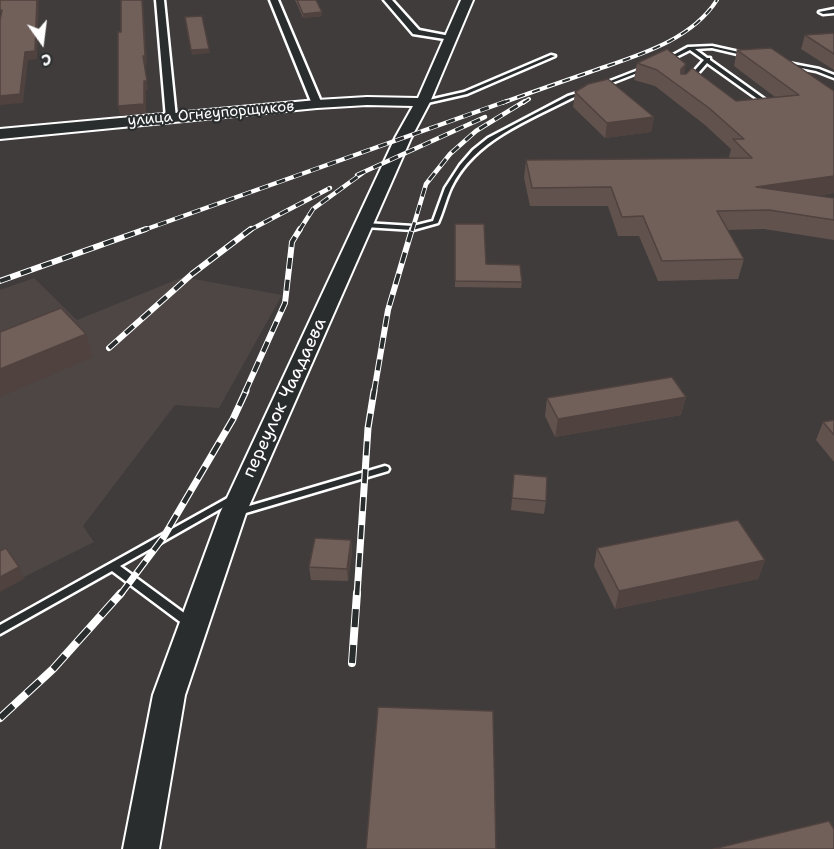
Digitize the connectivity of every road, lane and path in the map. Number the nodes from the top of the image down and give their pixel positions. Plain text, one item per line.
1 (160, 0) edge
2 (274, 0) edge
3 (388, 0) edge
4 (467, 0) edge
5 (834, 11) edge
6 (823, 12) dead end
7 (451, 37) junction
8 (690, 48) junction
9 (553, 56) dead end
10 (753, 57) edge
11 (708, 60) junction
12 (663, 61) edge
13 (780, 63) edge
14 (653, 65) edge
15 (834, 77) edge
16 (688, 81) edge
17 (423, 102) junction
18 (317, 104) junction
19 (768, 104) edge
20 (171, 118) junction
21 (0, 134) edge
22 (365, 225) junction
23 (385, 469) dead end
24 (237, 503) junction
25 (114, 567) junction
26 (194, 626) junction
27 (0, 630) edge
28 (141, 849) edge

1 - 20 street
2 - 18 street
3 - 7 street
4 - 7 street, переулок Чаадаева
5 - 6 street
7 - 17 street, переулок Чаадаева
8 - 10 lane
8 - 11 lane
8 - 12 lane
9 - 17 lane
11 - 16 lane
11 - 19 lane
13 - 15 lane
14 - 22 lane
17 - 18 street, улица Огнеупорщиков
17 - 22 street, переулок Чаадаева
18 - 20 street, улица Огнеупорщиков
20 - 21 street, улица Огнеупорщиков
22 - 24 street, переулок Чаадаева
23 - 24 lane
24 - 25 lane
24 - 26 street, переулок Чаадаева
25 - 26 lane
25 - 27 lane
26 - 28 street, переулок Чаадаева

